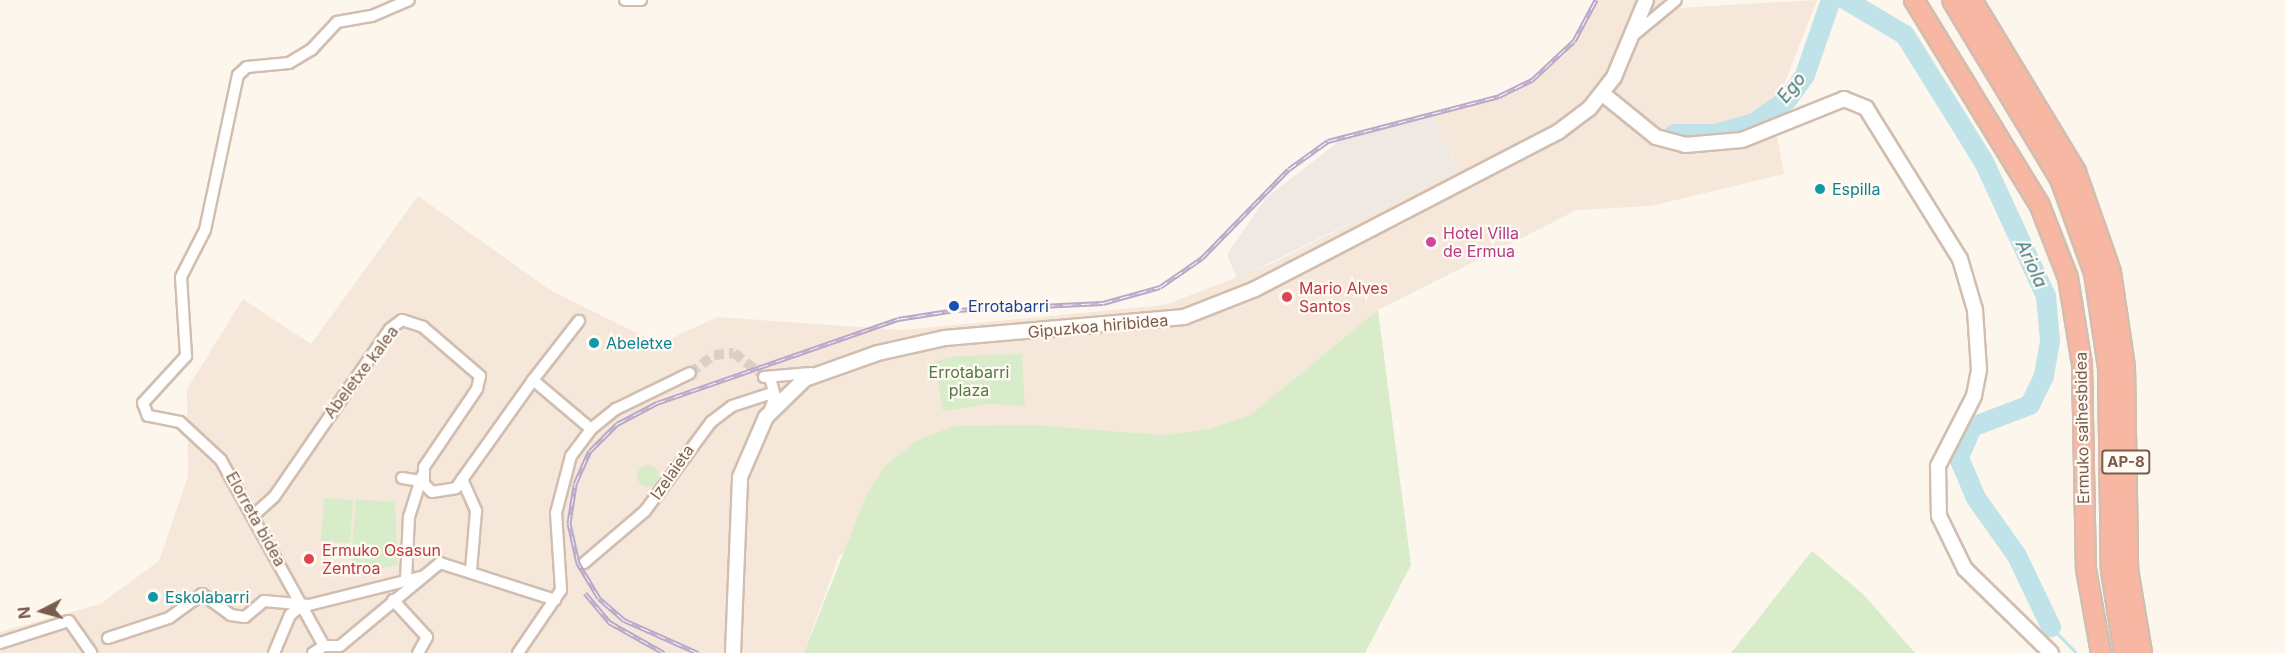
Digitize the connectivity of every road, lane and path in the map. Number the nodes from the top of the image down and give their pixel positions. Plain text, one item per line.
1 (409, 0) edge
2 (625, 0) edge
3 (641, 0) edge
4 (1646, 0) edge
5 (1676, 0) edge
6 (1914, 0) edge
7 (1952, 0) edge
8 (1972, 0) edge
9 (1635, 34) junction
10 (1603, 94) junction
11 (579, 321) dead end
12 (825, 370) junction
13 (690, 373) tunnel mouth
14 (766, 376) junction
15 (532, 380) junction
16 (768, 394) junction
17 (766, 417) junction
18 (591, 429) junction
19 (402, 478) dead end
20 (421, 478) junction
21 (462, 479) junction
22 (255, 514) junction
23 (584, 563) dead end
24 (471, 570) junction
25 (404, 583) junction
26 (393, 600) junction
27 (555, 600) junction
28 (301, 606) junction
29 (108, 638) dead end
30 (0, 643) edge
31 (324, 646) junction
32 (91, 653) edge
33 (274, 653) edge
34 (313, 653) edge
35 (418, 653) edge
36 (518, 653) edge
37 (733, 653) edge
38 (2050, 653) edge
39 (2101, 653) edge
40 (2124, 653) edge
41 (2142, 653) edge

1 - 22 street, Elorreta bidea
2 - 3 street
4 - 9 street, Gipuzkoa hiribidea
5 - 9 street
6 - 39 highway, Ermuko saihesbidea
7 - 40 highway, AP-8
8 - 41 highway, AP-8
9 - 10 street, Gipuzkoa hiribidea
10 - 12 street, Gipuzkoa hiribidea
10 - 38 street
11 - 15 street
12 - 14 street
12 - 17 street, Gipuzkoa hiribidea
13 - 18 street
14 - 16 street
14 - 17 street
15 - 18 street
15 - 21 street
16 - 17 street
16 - 23 street, Izelaieta
17 - 37 street, Gipuzkoa hiribidea
18 - 27 street
19 - 20 street
20 - 21 street
20 - 22 street, Abeletxe kalea
20 - 25 street
21 - 24 street
22 - 28 street, Elorreta bidea
24 - 25 street
24 - 27 street
25 - 26 street
25 - 28 street
26 - 31 street
26 - 35 street
27 - 36 street
28 - 29 street
28 - 31 street, Elorreta bidea
28 - 33 street
30 - 32 street
31 - 34 street

